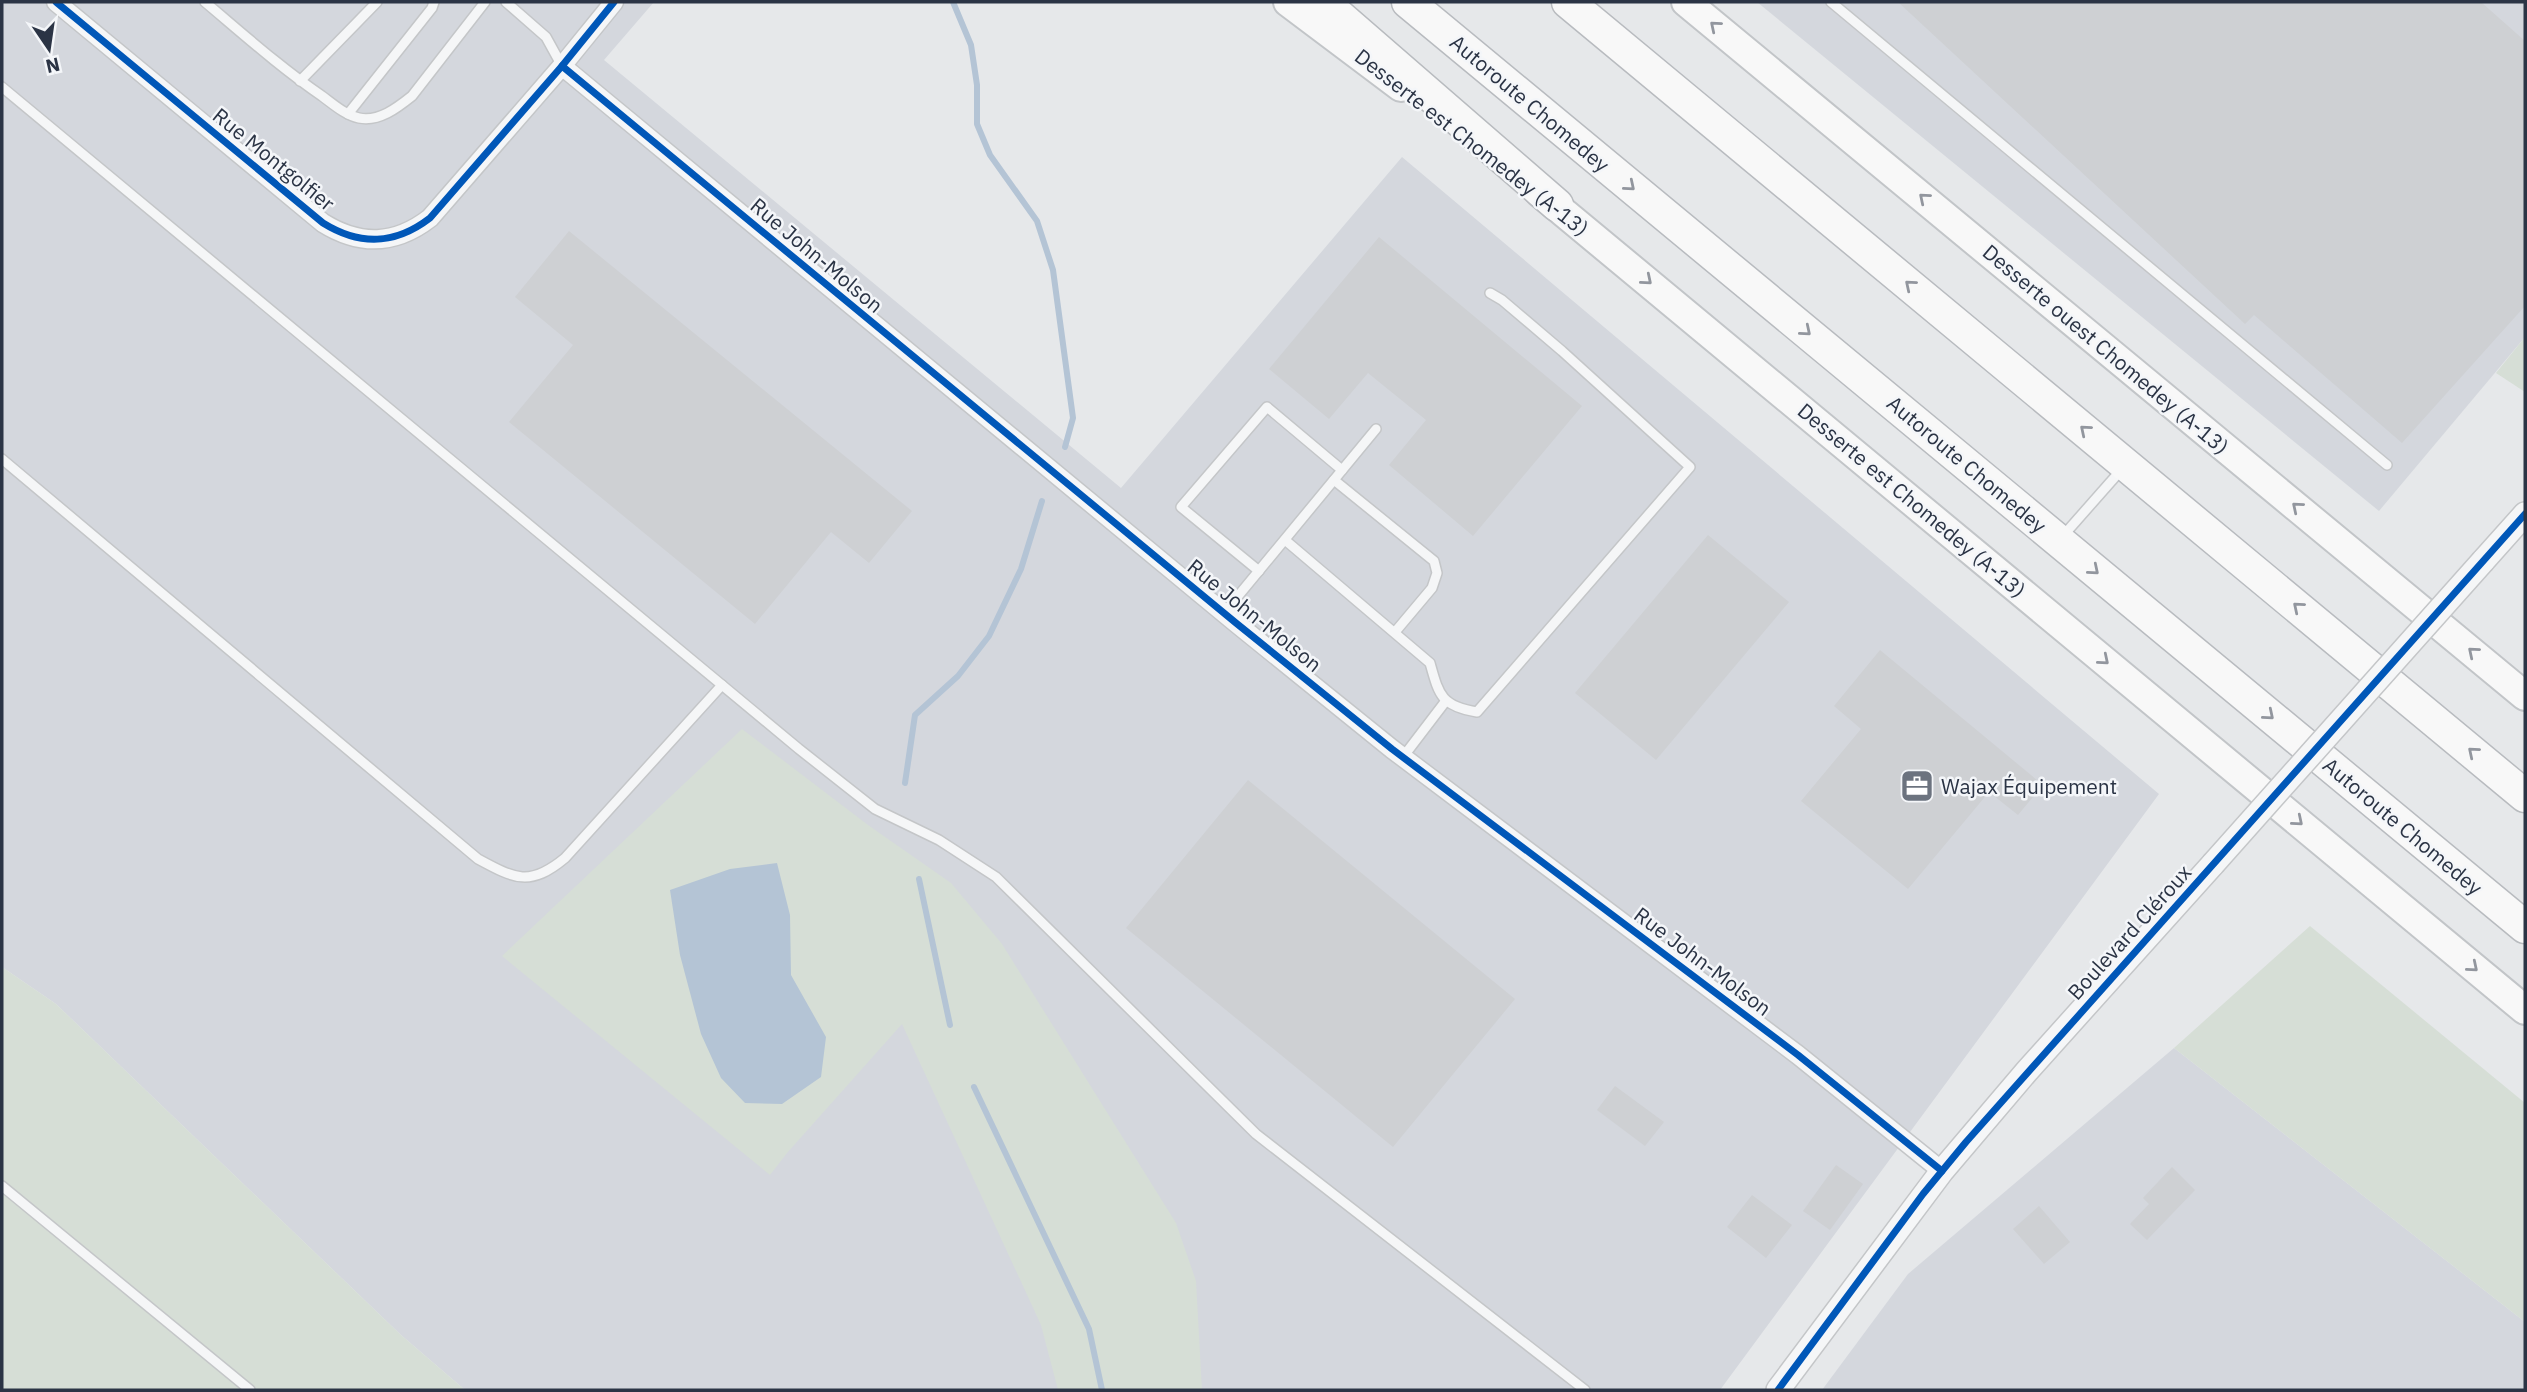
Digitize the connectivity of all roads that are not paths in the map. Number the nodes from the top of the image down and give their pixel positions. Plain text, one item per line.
1 (56, 2) edge
2 (205, 2) edge
3 (377, 2) edge
4 (433, 2) edge
5 (485, 2) edge
6 (506, 2) edge
7 (614, 2) edge
8 (1288, 2) edge
9 (1323, 2) edge
10 (1408, 2) edge
11 (1568, 2) edge
12 (1686, 2) edge
13 (1831, 2) edge
14 (562, 66) junction
15 (300, 81) junction
16 (2, 87) edge
17 (348, 114) junction
18 (1557, 205) junction
19 (1490, 293) dead end
20 (1376, 429) dead end
21 (2, 460) edge
22 (2126, 464) junction
23 (2387, 465) dead end
24 (1342, 470) junction
25 (1334, 480) junction
26 (2525, 514) edge
27 (1285, 540) junction
28 (2058, 540) junction
29 (1259, 571) junction
30 (1224, 613) junction
31 (1395, 632) junction
32 (722, 685) junction
33 (2525, 696) edge
34 (1445, 702) junction
35 (1403, 757) junction
36 (2525, 796) edge
37 (2525, 927) edge
38 (2525, 1010) edge
39 (1942, 1171) junction
40 (2, 1186) edge
41 (250, 1390) edge
42 (1585, 1390) edge
43 (1778, 1390) edge

1 - 14 street, Rue Montgolfier
2 - 15 lane
3 - 15 lane
4 - 17 lane
5 - 17 lane
6 - 14 lane
7 - 14 street, Rue Montgolfier
8 - 18 main road, Desserte est Chomedey (A-13)
9 - 18 highway
10 -> 28 highway, Autoroute Chomedey
22 -> 11 highway
33 -> 12 main road, Desserte ouest Chomedey (A-13)
13 - 23 lane
14 - 30 street, Rue John-Molson
15 - 17 lane
16 - 32 lane
18 -> 38 main road, Desserte est Chomedey (A-13)
19 - 34 lane
20 - 24 lane
21 - 32 lane
22 - 28 lane
36 -> 22 highway
24 - 25 lane
24 - 29 lane
25 - 27 lane
25 - 31 lane
26 - 39 street, Boulevard Cléroux, bridge
27 - 29 lane
27 - 31 lane
28 -> 37 highway, Autoroute Chomedey
29 - 30 lane
30 - 35 street, Rue John-Molson
31 - 34 lane
32 - 42 lane
34 - 35 lane
35 - 39 street, Rue John-Molson
39 - 43 street, Boulevard Cléroux
40 - 41 lane

